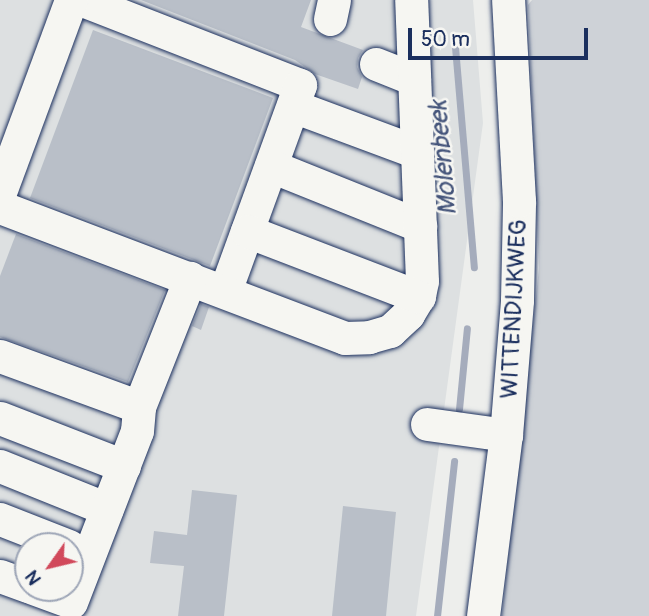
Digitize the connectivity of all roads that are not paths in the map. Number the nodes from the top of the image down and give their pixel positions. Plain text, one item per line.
1 (71, 0) edge
2 (82, 0) edge
3 (508, 0) edge
4 (408, 1) edge
5 (376, 64) dead end
6 (414, 79) junction
7 (293, 106) junction
8 (417, 152) junction
9 (267, 156) junction
10 (0, 192) edge
11 (0, 206) edge
12 (420, 226) junction
13 (247, 231) junction
14 (190, 278) junction
15 (225, 291) junction
16 (419, 297) junction
17 (0, 356) edge
18 (139, 408) junction
19 (0, 418) edge
20 (427, 424) dead end
21 (506, 435) junction
22 (0, 466) edge
23 (124, 466) junction
24 (107, 509) junction
25 (0, 519) edge
26 (33, 532) edge
27 (84, 539) edge
28 (483, 616) edge

1 - 10 street
2 - 7 street
3 - 21 street, WITTENDIJKWEG
4 - 6 street
5 - 6 street
6 - 8 street
7 - 8 street
7 - 9 street
8 - 12 street
9 - 12 street
9 - 13 street
11 - 14 street
12 - 16 street
13 - 15 street
13 - 16 street
14 - 15 street
14 - 18 street
15 - 16 street
17 - 18 street
18 - 23 street
19 - 23 street
20 - 21 street
21 - 28 street, WITTENDIJKWEG
22 - 24 street
23 - 24 street
24 - 27 street
25 - 26 street

